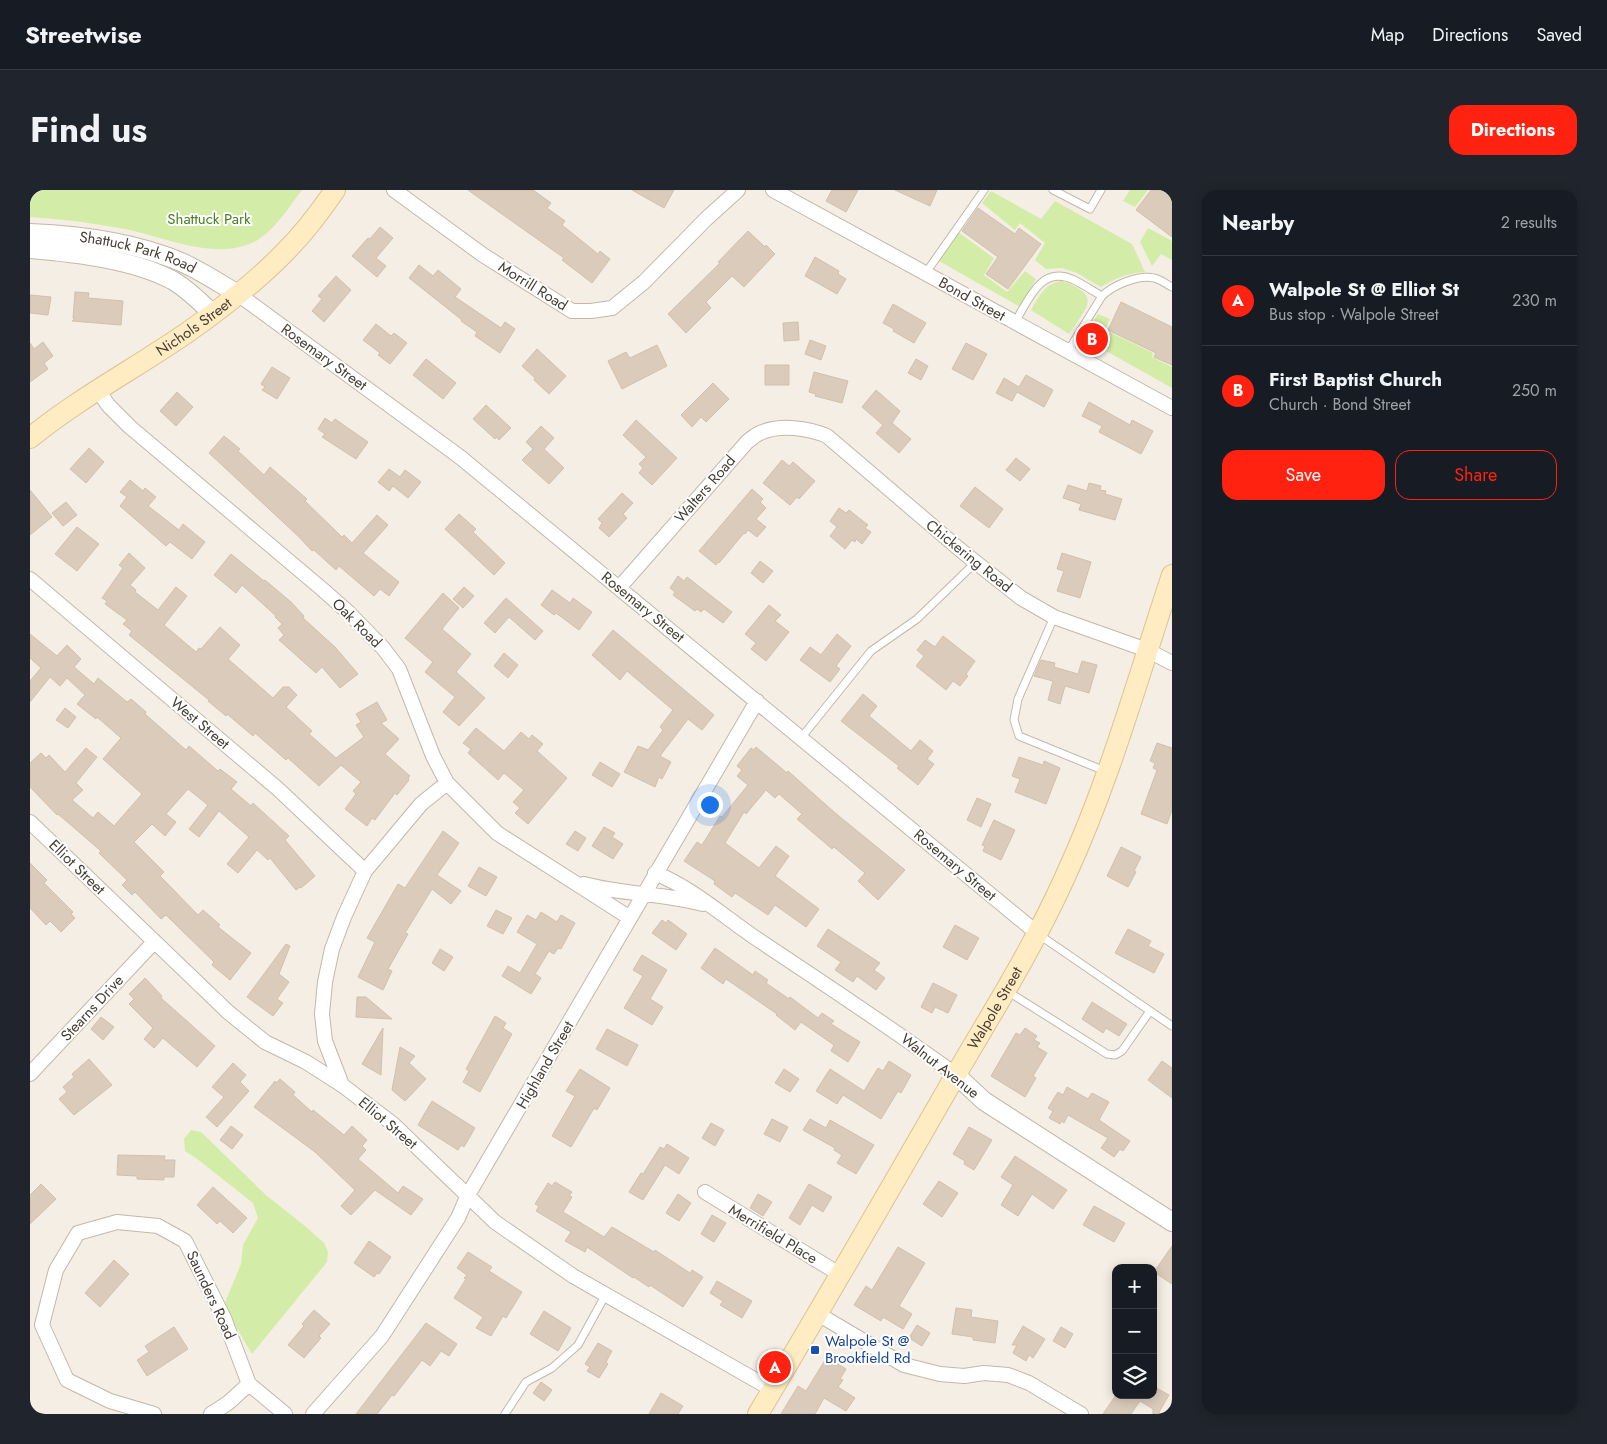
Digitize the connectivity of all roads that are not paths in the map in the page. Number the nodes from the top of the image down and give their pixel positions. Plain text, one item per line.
1 (335, 190) edge
2 (394, 190) edge
3 (738, 190) edge
4 (773, 190) edge
5 (984, 190) edge
6 (1053, 190) edge
7 (1101, 190) edge
8 (30, 233) edge
9 (30, 250) edge
10 (925, 274) junction
11 (1172, 287) edge
12 (238, 294) junction
13 (1102, 296) junction
14 (213, 314) junction
15 (1015, 322) junction
16 (1068, 351) junction
17 (98, 390) junction
18 (1172, 408) edge
19 (810, 430) joint
20 (30, 438) edge
21 (976, 562) junction
22 (1172, 575) edge
23 (30, 579) edge
24 (619, 588) junction
25 (1054, 617) junction
26 (1147, 650) junction
27 (1172, 662) edge
28 (757, 701) junction
29 (801, 738) junction
30 (1107, 772) junction
31 (447, 783) junction
32 (30, 822) edge
33 (365, 871) junction
34 (655, 873) junction
35 (574, 881) junction
36 (644, 893) junction
37 (710, 906) junction
38 (630, 918) junction
39 (1037, 933) junction
40 (154, 942) junction
41 (1005, 990) junction
42 (1150, 1011) junction
43 (1172, 1026) edge
44 (30, 1074) edge
45 (956, 1075) junction
46 (342, 1084) junction
47 (705, 1192) dead end
48 (468, 1195) junction
49 (1172, 1222) edge
50 (841, 1275) junction
51 (606, 1294) junction
52 (818, 1314) junction
53 (249, 1384) junction
54 (773, 1390) junction
55 (154, 1414) edge
56 (211, 1414) edge
57 (285, 1414) edge
58 (313, 1414) edge
59 (505, 1414) edge
60 (758, 1414) edge
61 (1081, 1414) edge

1 - 12 main road, Nichols Street
2 - 3 street, Morrill Road
4 - 10 street, Bond Street
5 - 10 lane
6 - 7 lane
8 - 12 street, Shattuck Park Road
9 - 14 street, Shattuck Park Road
10 - 15 street, Bond Street
11 - 13 lane
12 - 14 main road, Nichols Street
12 - 24 street, Rosemary Street
13 - 15 lane
13 - 16 lane
14 - 17 main road, Nichols Street
15 - 16 street, Bond Street
16 - 18 street, Bond Street
17 - 20 main road, Nichols Street
17 - 31 street, Oak Road
19 - 21 street, Chickering Road
19 - 24 street, Walters Road
21 - 25 street, Chickering Road
21 - 29 lane
22 - 26 main road, Walpole Street
23 - 33 street, West Street
24 - 28 street, Rosemary Street
25 - 26 street, Chickering Road
25 - 30 lane
26 - 27 street, Chickering Road
26 - 30 main road, Walpole Street
28 - 29 street, Rosemary Street
28 - 34 street, Highland Street
29 - 39 street, Rosemary Street
30 - 39 main road, Walpole Street
31 - 33 street
31 - 35 street, Oak Road
32 - 40 street, Elliot Street
33 - 46 street
34 - 36 street, Highland Street
34 - 37 street, Walnut Avenue
35 - 36 street, Oak Road
35 - 38 street, Oak Road
36 - 37 street, Walnut Avenue
36 - 38 street, Highland Street
37 - 45 street, Walnut Avenue
38 - 48 street, Highland Street
39 - 41 main road, Walpole Street
39 - 42 lane
40 - 44 street, Stearns Drive
40 - 46 street, Elliot Street
41 - 42 lane
41 - 45 main road, Walpole Street
42 - 43 lane
45 - 49 street, Walnut Avenue
45 - 50 main road, Walpole Street
46 - 48 street, Elliot Street
47 - 50 street, Merrifield Place
48 - 51 street, Elliot Street
48 - 58 street, Highland Street
50 - 52 main road, Walpole Street
51 - 54 street, Elliot Street
51 - 59 lane
52 - 54 main road, Walpole Street
52 - 61 street
53 - 55 street, Saunders Road
53 - 56 street
53 - 57 street, Saunders Road
54 - 60 main road, Walpole Street

